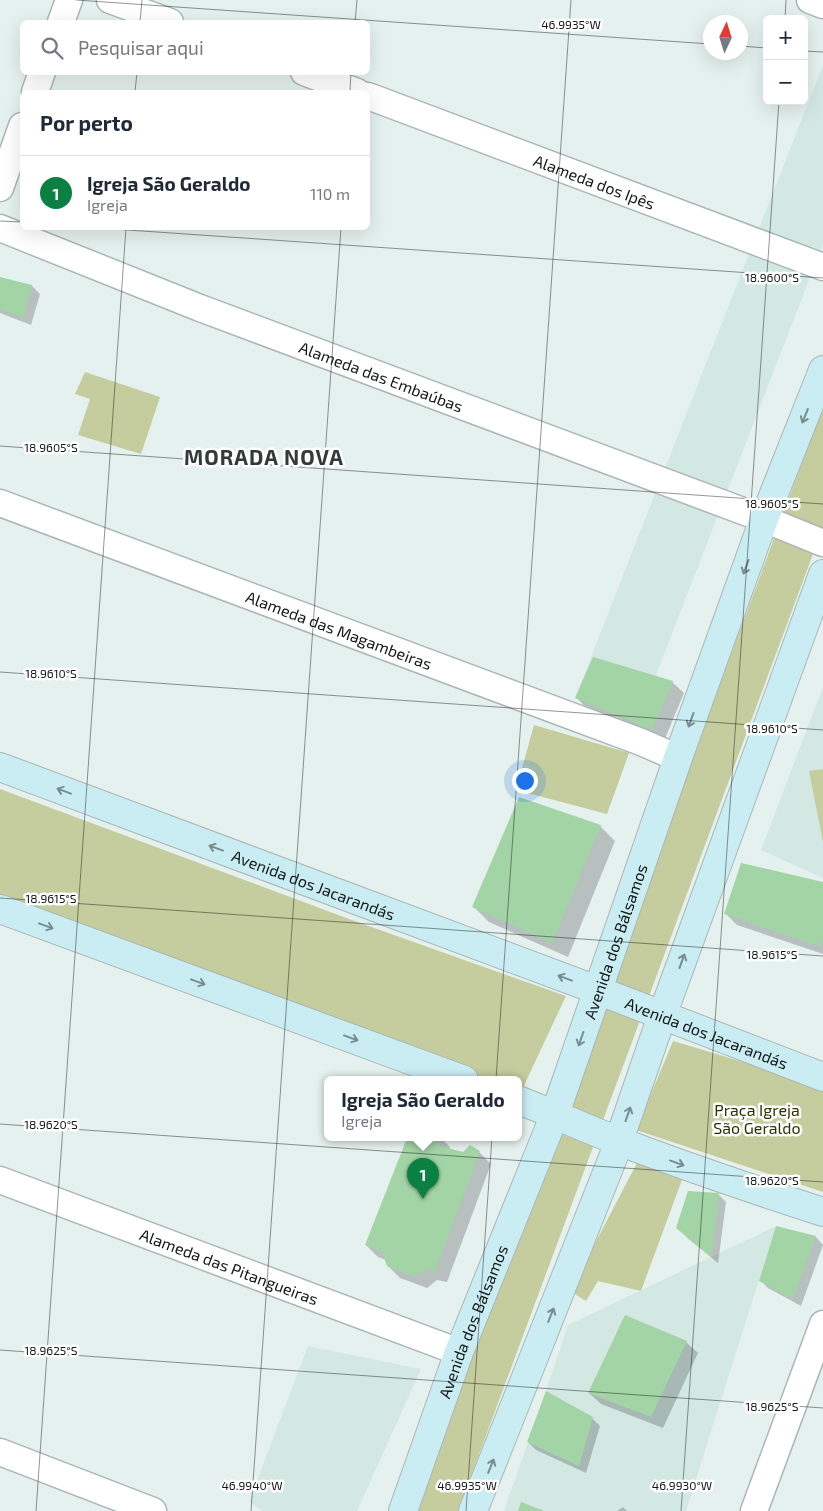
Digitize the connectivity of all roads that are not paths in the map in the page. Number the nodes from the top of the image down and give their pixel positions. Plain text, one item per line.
1 (69, 0) edge
2 (110, 0) edge
3 (810, 0) edge
4 (823, 5) edge
5 (61, 20) edge
6 (165, 20) edge
7 (41, 75) edge
8 (312, 75) edge
9 (36, 90) edge
10 (352, 90) edge
11 (370, 97) edge
12 (20, 132) edge
13 (0, 188) edge
14 (0, 228) edge
15 (823, 267) edge
16 (823, 370) edge
17 (0, 503) edge
18 (764, 519) junction
19 (823, 543) edge
20 (823, 574) edge
21 (678, 758) junction
22 (0, 767) edge
23 (0, 909) edge
24 (597, 990) junction
25 (662, 1016) junction
26 (453, 1076) edge
27 (823, 1077) edge
28 (522, 1102) edge
29 (555, 1114) junction
30 (618, 1141) junction
31 (0, 1180) edge
32 (823, 1212) edge
33 (823, 1324) edge
34 (459, 1352) junction
35 (0, 1452) edge
36 (153, 1511) edge
37 (403, 1511) edge
38 (473, 1511) edge
39 (754, 1511) edge

1 - 5 street
2 - 6 street
3 - 4 street
7 - 9 street
8 - 10 street
11 - 15 street, Alameda dos Ipês
12 - 13 street
14 - 18 street, Alameda das Embaúbas
16 -> 18 street, Avenida dos Bálsamos
17 - 21 street, Alameda das Magambeiras
18 - 19 street, Alameda das Embaúbas
18 -> 21 street, Avenida dos Bálsamos
25 -> 20 street
21 - 24 street, Avenida dos Bálsamos
24 -> 22 street, Avenida dos Jacarandás
23 -> 26 street
24 - 25 street, Avenida dos Jacarandás
24 -> 29 street, Avenida dos Bálsamos
25 - 27 street, Avenida dos Jacarandás
30 -> 25 street
28 - 29 street
29 - 30 street
29 - 34 street, Avenida dos Bálsamos
30 -> 32 street
38 -> 30 street
31 - 34 street, Alameda das Pitangueiras
33 - 39 street
34 - 37 street, Avenida dos Bálsamos
35 - 36 street

